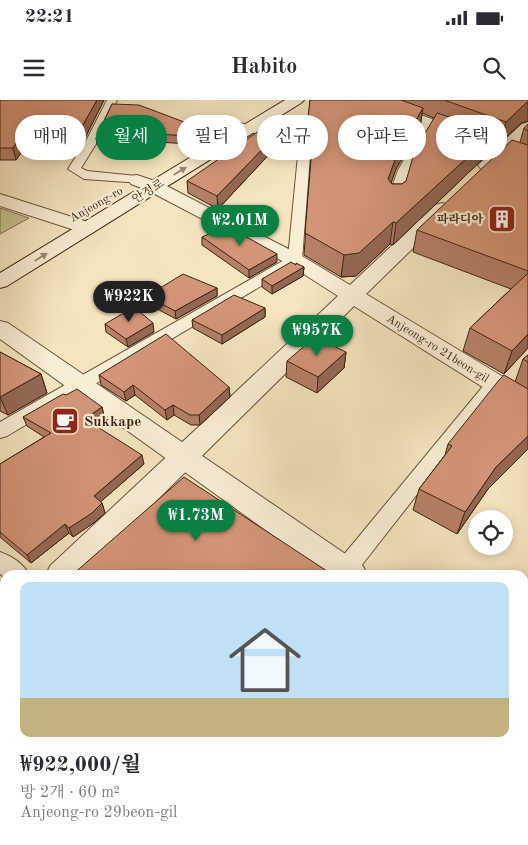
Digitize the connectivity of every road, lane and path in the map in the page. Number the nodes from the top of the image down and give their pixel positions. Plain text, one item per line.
1 (112, 100) edge
2 (270, 100) edge
3 (296, 100) edge
4 (366, 100) edge
5 (247, 121) edge
6 (247, 124) edge
7 (430, 125) junction
8 (436, 127) edge
9 (528, 127) edge
10 (247, 129) edge
11 (507, 146) edge
12 (507, 152) edge
13 (185, 160) edge
14 (492, 160) edge
15 (528, 162) edge
16 (146, 183) junction
17 (0, 200) edge
18 (394, 201) edge
19 (66, 222) junction
20 (87, 228) junction
21 (295, 260) junction
22 (0, 262) edge
23 (0, 282) edge
24 (354, 296) junction
25 (0, 328) edge
26 (495, 383) junction
27 (80, 385) junction
28 (528, 404) edge
29 (0, 431) edge
30 (185, 457) junction
31 (0, 561) edge
32 (12, 570) edge
33 (66, 570) edge
34 (344, 570) edge
35 (350, 570) edge

1 - 16 lane
2 - 5 street
3 - 6 street, 안정로
4 - 7 street
7 - 8 street
7 - 18 lane
9 - 11 street
10 - 21 lane
12 - 15 street
13 - 16 street, 안정로
14 - 24 street
16 - 19 street, Anjeong-ro
16 - 20 street, 안정로
16 - 21 street, Anjeong-ro 21beon-gil
17 - 19 street
19 - 20 street
19 - 22 street, Anjeong-ro
23 -> 20 street, 안정로
21 - 24 street, Anjeong-ro 21beon-gil
21 - 27 lane
24 - 26 street, Anjeong-ro 21beon-gil
24 - 30 street
25 - 27 street
26 - 28 street, Anjeong-ro 21beon-gil
26 - 35 lane
27 - 29 lane
27 - 30 street
30 - 33 street
30 - 34 street
31 - 32 lane

